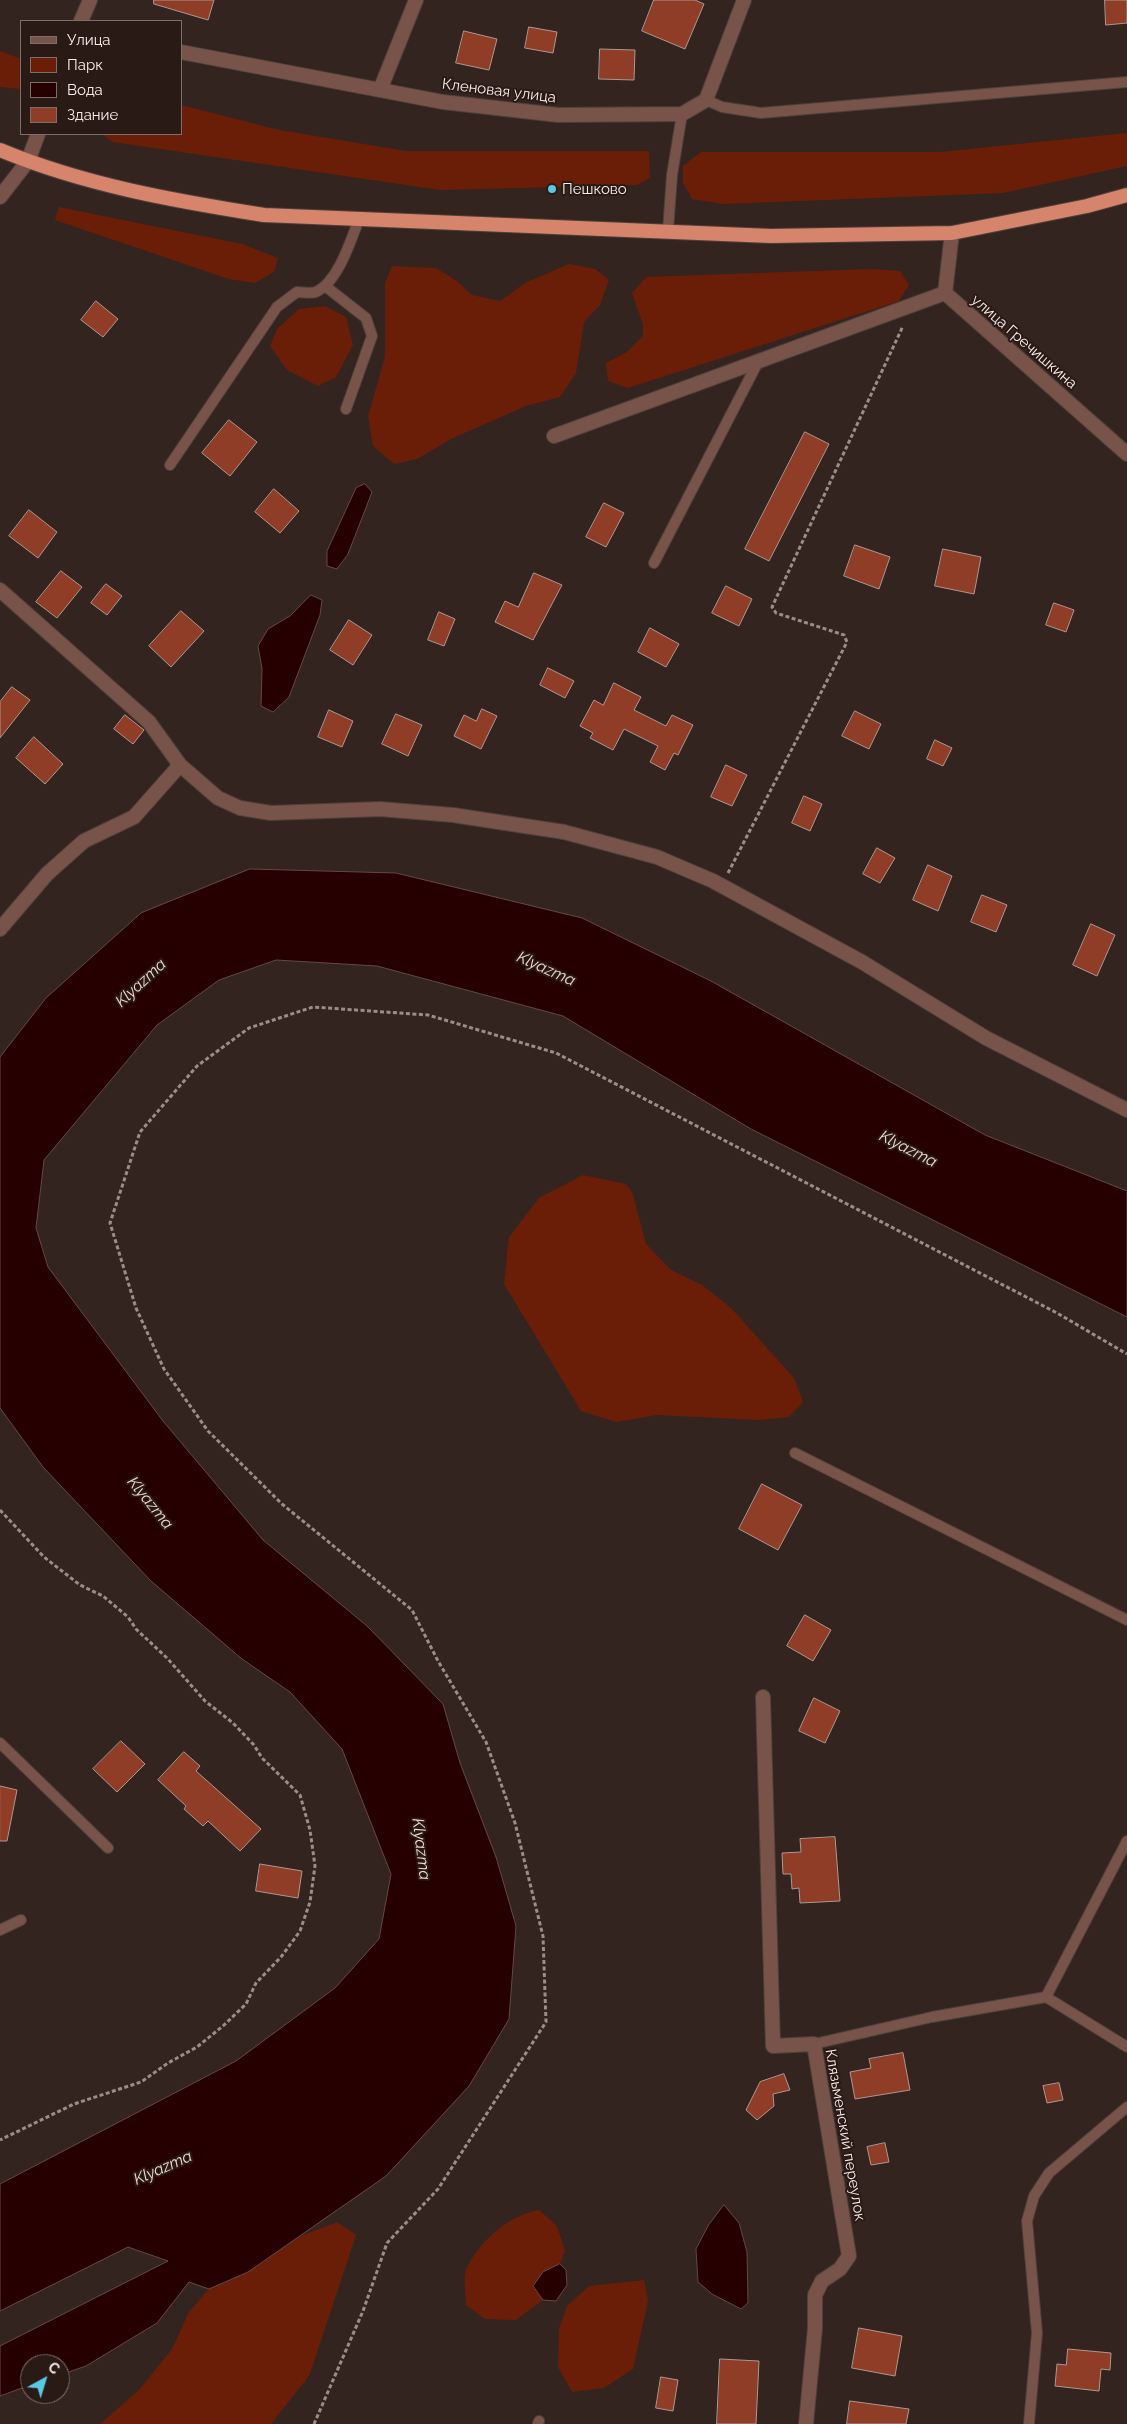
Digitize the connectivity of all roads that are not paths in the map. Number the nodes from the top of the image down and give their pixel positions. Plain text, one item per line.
1 (90, 0) edge
2 (416, 0) edge
3 (744, 0) edge
4 (81, 20) edge
5 (182, 52) edge
6 (1127, 82) edge
7 (380, 90) junction
8 (706, 100) junction
9 (682, 114) junction
10 (38, 135) edge
11 (0, 150) edge
12 (28, 162) junction
13 (1127, 195) edge
14 (0, 197) edge
15 (359, 219) junction
16 (668, 231) junction
17 (952, 233) junction
18 (325, 286) junction
19 (945, 293) junction
20 (758, 362) junction
21 (346, 409) dead end
22 (554, 436) dead end
23 (1127, 454) edge
24 (170, 465) dead end
25 (654, 563) dead end
26 (0, 590) edge
27 (180, 765) junction
28 (0, 929) edge
29 (1127, 1110) edge
30 (795, 1453) dead end
31 (1127, 1620) edge
32 (763, 1697) dead end
33 (0, 1743) edge
34 (1127, 1842) edge
35 (108, 1848) dead end
36 (21, 1920) dead end
37 (0, 1930) edge
38 (1046, 1997) junction
39 (814, 2044) junction
40 (1127, 2047) edge
41 (1127, 2107) edge
42 (806, 2424) edge
43 (1029, 2424) edge

1 - 4 street
2 - 7 street
3 - 8 street
5 - 7 street, Кленовая улица
6 - 8 lane
7 - 9 street, Кленовая улица
8 - 9 street
9 - 16 lane
10 - 12 street
11 - 12 highway
12 - 14 street
12 - 15 highway
13 - 17 highway
15 - 16 highway
15 - 18 lane
16 - 17 highway
17 - 19 street
18 - 21 lane
18 - 24 lane
19 - 20 street
19 - 23 street, улица Гречишкина
20 - 22 street
20 - 25 lane
26 - 27 street
27 - 28 street
27 - 29 street
30 - 31 lane
32 - 39 street, Клязьменский переулок
33 - 35 lane
34 - 38 lane
36 - 37 lane
38 - 39 lane
38 - 40 lane
39 - 42 street, Клязьменский переулок
41 - 43 lane

